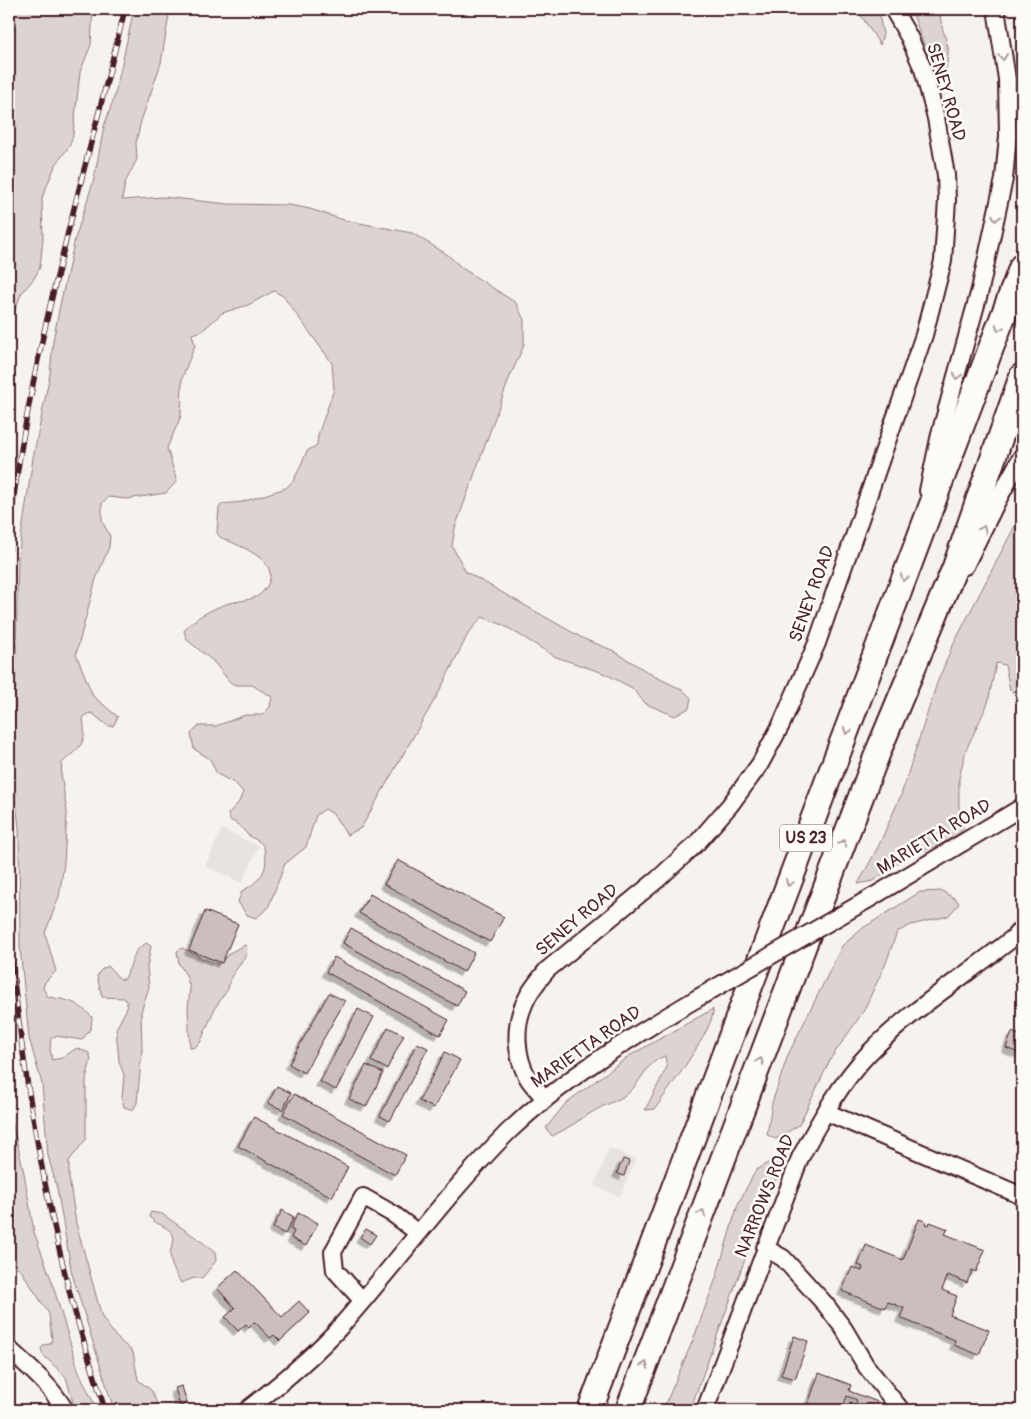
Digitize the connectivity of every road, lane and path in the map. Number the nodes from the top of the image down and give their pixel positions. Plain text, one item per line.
1 (893, 9) edge
2 (996, 9) edge
3 (1022, 266) edge
4 (1022, 376) edge
5 (1022, 456) edge
6 (918, 542) junction
7 (880, 747) junction
8 (1021, 810) edge
9 (1022, 928) edge
10 (545, 1099) junction
11 (826, 1112) junction
12 (1022, 1196) edge
13 (418, 1233) junction
14 (765, 1248) junction
15 (362, 1300) junction
16 (9, 1349) edge
17 (65, 1410) edge
18 (247, 1410) edge
19 (590, 1410) edge
20 (628, 1410) edge
21 (705, 1410) edge
22 (901, 1410) edge

1 - 10 street, SENEY ROAD
2 -> 6 street
3 -> 6 highway, US 23
4 - 7 highway, US 23
7 -> 5 street
6 -> 19 highway, US 23
20 -> 7 highway, US 23
8 - 10 street, MARIETTA ROAD, bridge
9 - 11 street, NARROWS ROAD
10 - 13 street, MARIETTA ROAD
11 - 12 street
11 - 14 street, NARROWS ROAD
13 - 15 street, MARIETTA ROAD
13 - 15 street
14 - 21 street, NARROWS ROAD
14 - 22 street
15 - 18 street, MARIETTA ROAD
16 - 17 street

